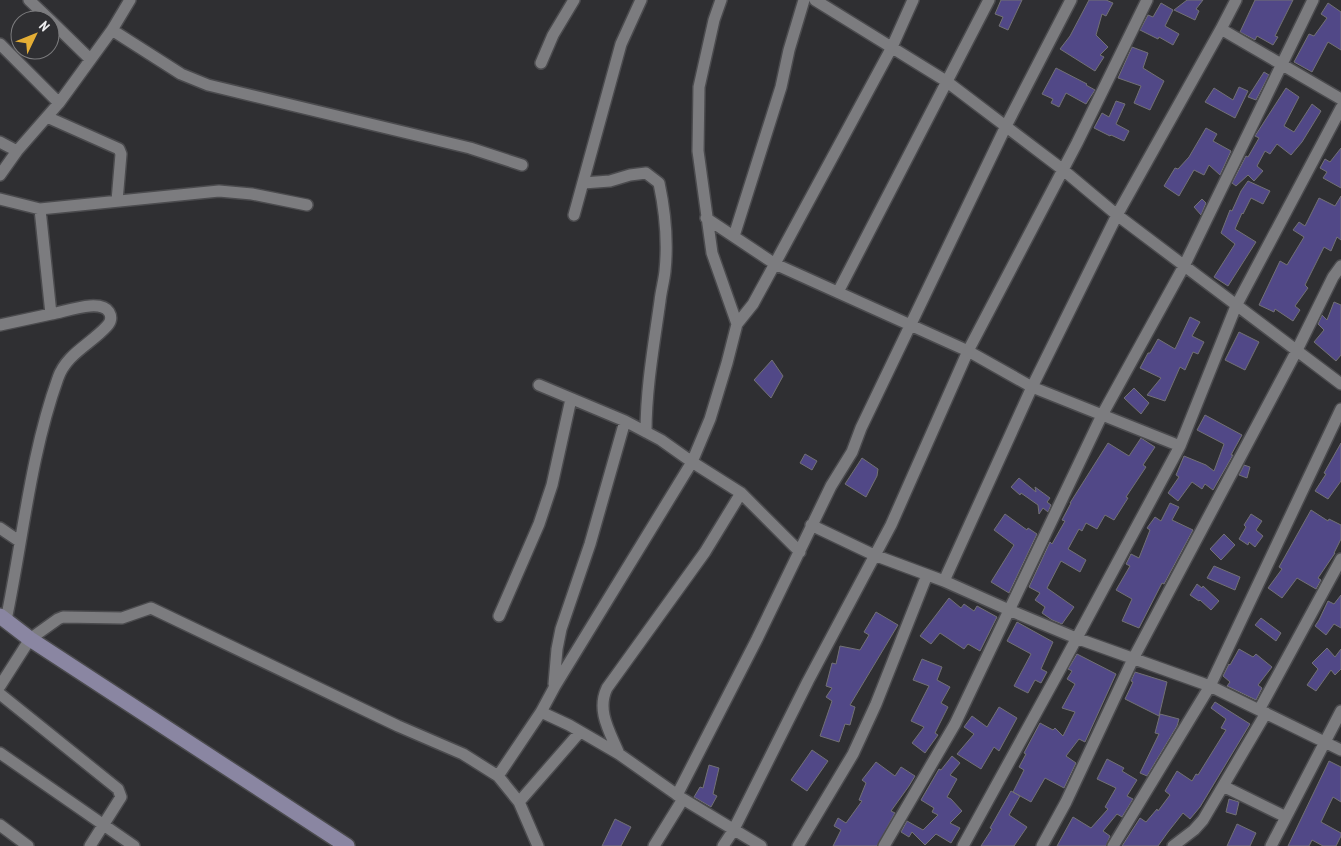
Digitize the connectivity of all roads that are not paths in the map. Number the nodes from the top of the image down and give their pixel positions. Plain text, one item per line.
1 (29, 0) edge
2 (130, 0) edge
3 (574, 0) edge
4 (641, 0) edge
5 (721, 0) edge
6 (804, 0) edge
7 (815, 0) edge
8 (913, 0) edge
9 (989, 0) edge
10 (1072, 0) edge
11 (1147, 0) edge
12 (1236, 0) edge
13 (1313, 0) edge
14 (40, 10) edge
15 (1222, 29) junction
16 (60, 30) edge
17 (112, 30) junction
18 (0, 44) edge
19 (892, 47) junction
20 (90, 59) junction
21 (540, 63) dead end
22 (1282, 65) junction
23 (946, 81) junction
24 (1341, 100) edge
25 (59, 103) junction
26 (1341, 108) edge
27 (47, 117) junction
28 (1006, 126) junction
29 (0, 142) edge
30 (17, 151) junction
31 (522, 165) dead end
32 (1062, 169) junction
33 (0, 175) edge
34 (583, 184) junction
35 (0, 199) edge
36 (116, 201) junction
37 (307, 205) dead end
38 (40, 209) junction
39 (574, 215) dead end
40 (1117, 215) junction
41 (706, 218) junction
42 (734, 236) junction
43 (775, 264) junction
44 (1184, 266) junction
45 (1341, 266) edge
46 (838, 292) junction
47 (1236, 306) junction
48 (51, 314) junction
49 (737, 324) junction
50 (0, 325) edge
51 (911, 326) junction
52 (968, 350) junction
53 (1296, 352) junction
54 (1341, 384) edge
55 (539, 385) dead end
56 (1032, 387) junction
57 (571, 399) junction
58 (1341, 409) edge
59 (1102, 415) junction
60 (625, 421) junction
61 (646, 432) junction
62 (1180, 446) junction
63 (692, 462) junction
64 (741, 493) junction
65 (811, 525) junction
66 (0, 528) edge
67 (19, 540) junction
68 (800, 552) junction
69 (874, 556) junction
70 (1341, 559) edge
71 (927, 575) junction
72 (944, 581) junction
73 (1009, 610) junction
74 (499, 616) dead end
75 (3, 618) edge
76 (1076, 638) junction
77 (30, 639) junction
78 (1133, 659) junction
79 (0, 686) edge
80 (1210, 686) junction
81 (554, 689) junction
82 (0, 694) edge
83 (1341, 711) edge
84 (541, 712) junction
85 (1263, 712) junction
86 (580, 732) junction
87 (1324, 743) junction
88 (1341, 750) edge
89 (0, 752) edge
90 (619, 754) junction
91 (498, 776) junction
92 (1223, 786) junction
93 (680, 797) junction
94 (519, 802) junction
95 (1286, 817) junction
96 (105, 824) junction
97 (0, 825) edge
98 (733, 831) junction
99 (28, 846) edge
100 (90, 846) edge
101 (134, 846) edge
102 (347, 846) edge
103 (538, 846) edge
104 (654, 846) edge
105 (723, 846) edge
106 (761, 846) edge
107 (798, 846) edge
108 (884, 846) edge
109 (963, 846) edge
110 (1042, 846) edge
111 (1113, 846) edge
112 (1173, 846) edge
113 (1271, 846) edge

1 - 14 street
2 - 17 street
3 - 21 street
4 - 34 street
5 - 41 street
6 - 42 street
7 - 19 street
8 - 19 street
9 - 23 street
10 - 28 street
11 - 32 street
12 - 15 street
13 - 22 street
15 - 22 street
15 - 40 street
16 - 20 street
17 - 20 street
17 - 31 street
18 - 25 street
19 - 23 street
19 - 43 street
20 - 25 street
22 - 24 street
22 - 44 street
23 - 28 street
23 - 46 street
25 - 27 street
26 - 47 street
27 - 30 street
27 - 36 street
28 - 32 street
28 - 51 street
29 - 30 street
30 - 33 street
32 - 40 street
32 - 52 street
34 - 39 street
34 - 61 street
35 - 38 street
36 - 37 street
36 - 38 street
38 - 48 street
40 - 44 street
40 - 56 street
41 - 42 street
41 - 49 street
42 - 43 street
43 - 46 street
43 - 49 street
44 - 47 street
44 - 59 street
45 - 53 street
46 - 51 street
47 - 53 street
47 - 62 street
48 - 50 street
48 - 67 street
49 - 63 street
51 - 52 street
51 - 65 street
52 - 56 street
52 - 69 street
53 - 54 street
53 - 78 street
55 - 57 street
56 - 59 street
56 - 72 street
57 - 60 street
57 - 74 street
58 - 80 street
59 - 62 street
59 - 73 street
60 - 61 street
60 - 81 street
61 - 63 street
62 - 76 street
63 - 64 street
63 - 81 street
64 - 68 street
64 - 90 street
65 - 68 street
65 - 69 street
66 - 67 street
67 - 75 street
68 - 93 street
69 - 71 street
69 - 98 street
70 - 85 street
71 - 72 street
71 - 107 street
72 - 73 street
73 - 76 street
73 - 108 street
75 - 77 street
76 - 78 street
76 - 109 street
77 - 79 street
77 - 91 street
77 - 102 street
78 - 80 street
78 - 110 street
80 - 85 street
80 - 111 street
81 - 84 street
82 - 96 street
83 - 87 street
84 - 86 street
84 - 91 street
85 - 87 street
85 - 92 street
86 - 90 street
86 - 94 street
87 - 88 street
87 - 95 street
89 - 96 street
90 - 93 street
91 - 94 street
92 - 95 street
92 - 112 street
93 - 98 street
93 - 104 street
94 - 103 street
95 - 113 street
96 - 100 street
96 - 101 street
97 - 99 street
98 - 105 street
98 - 106 street

